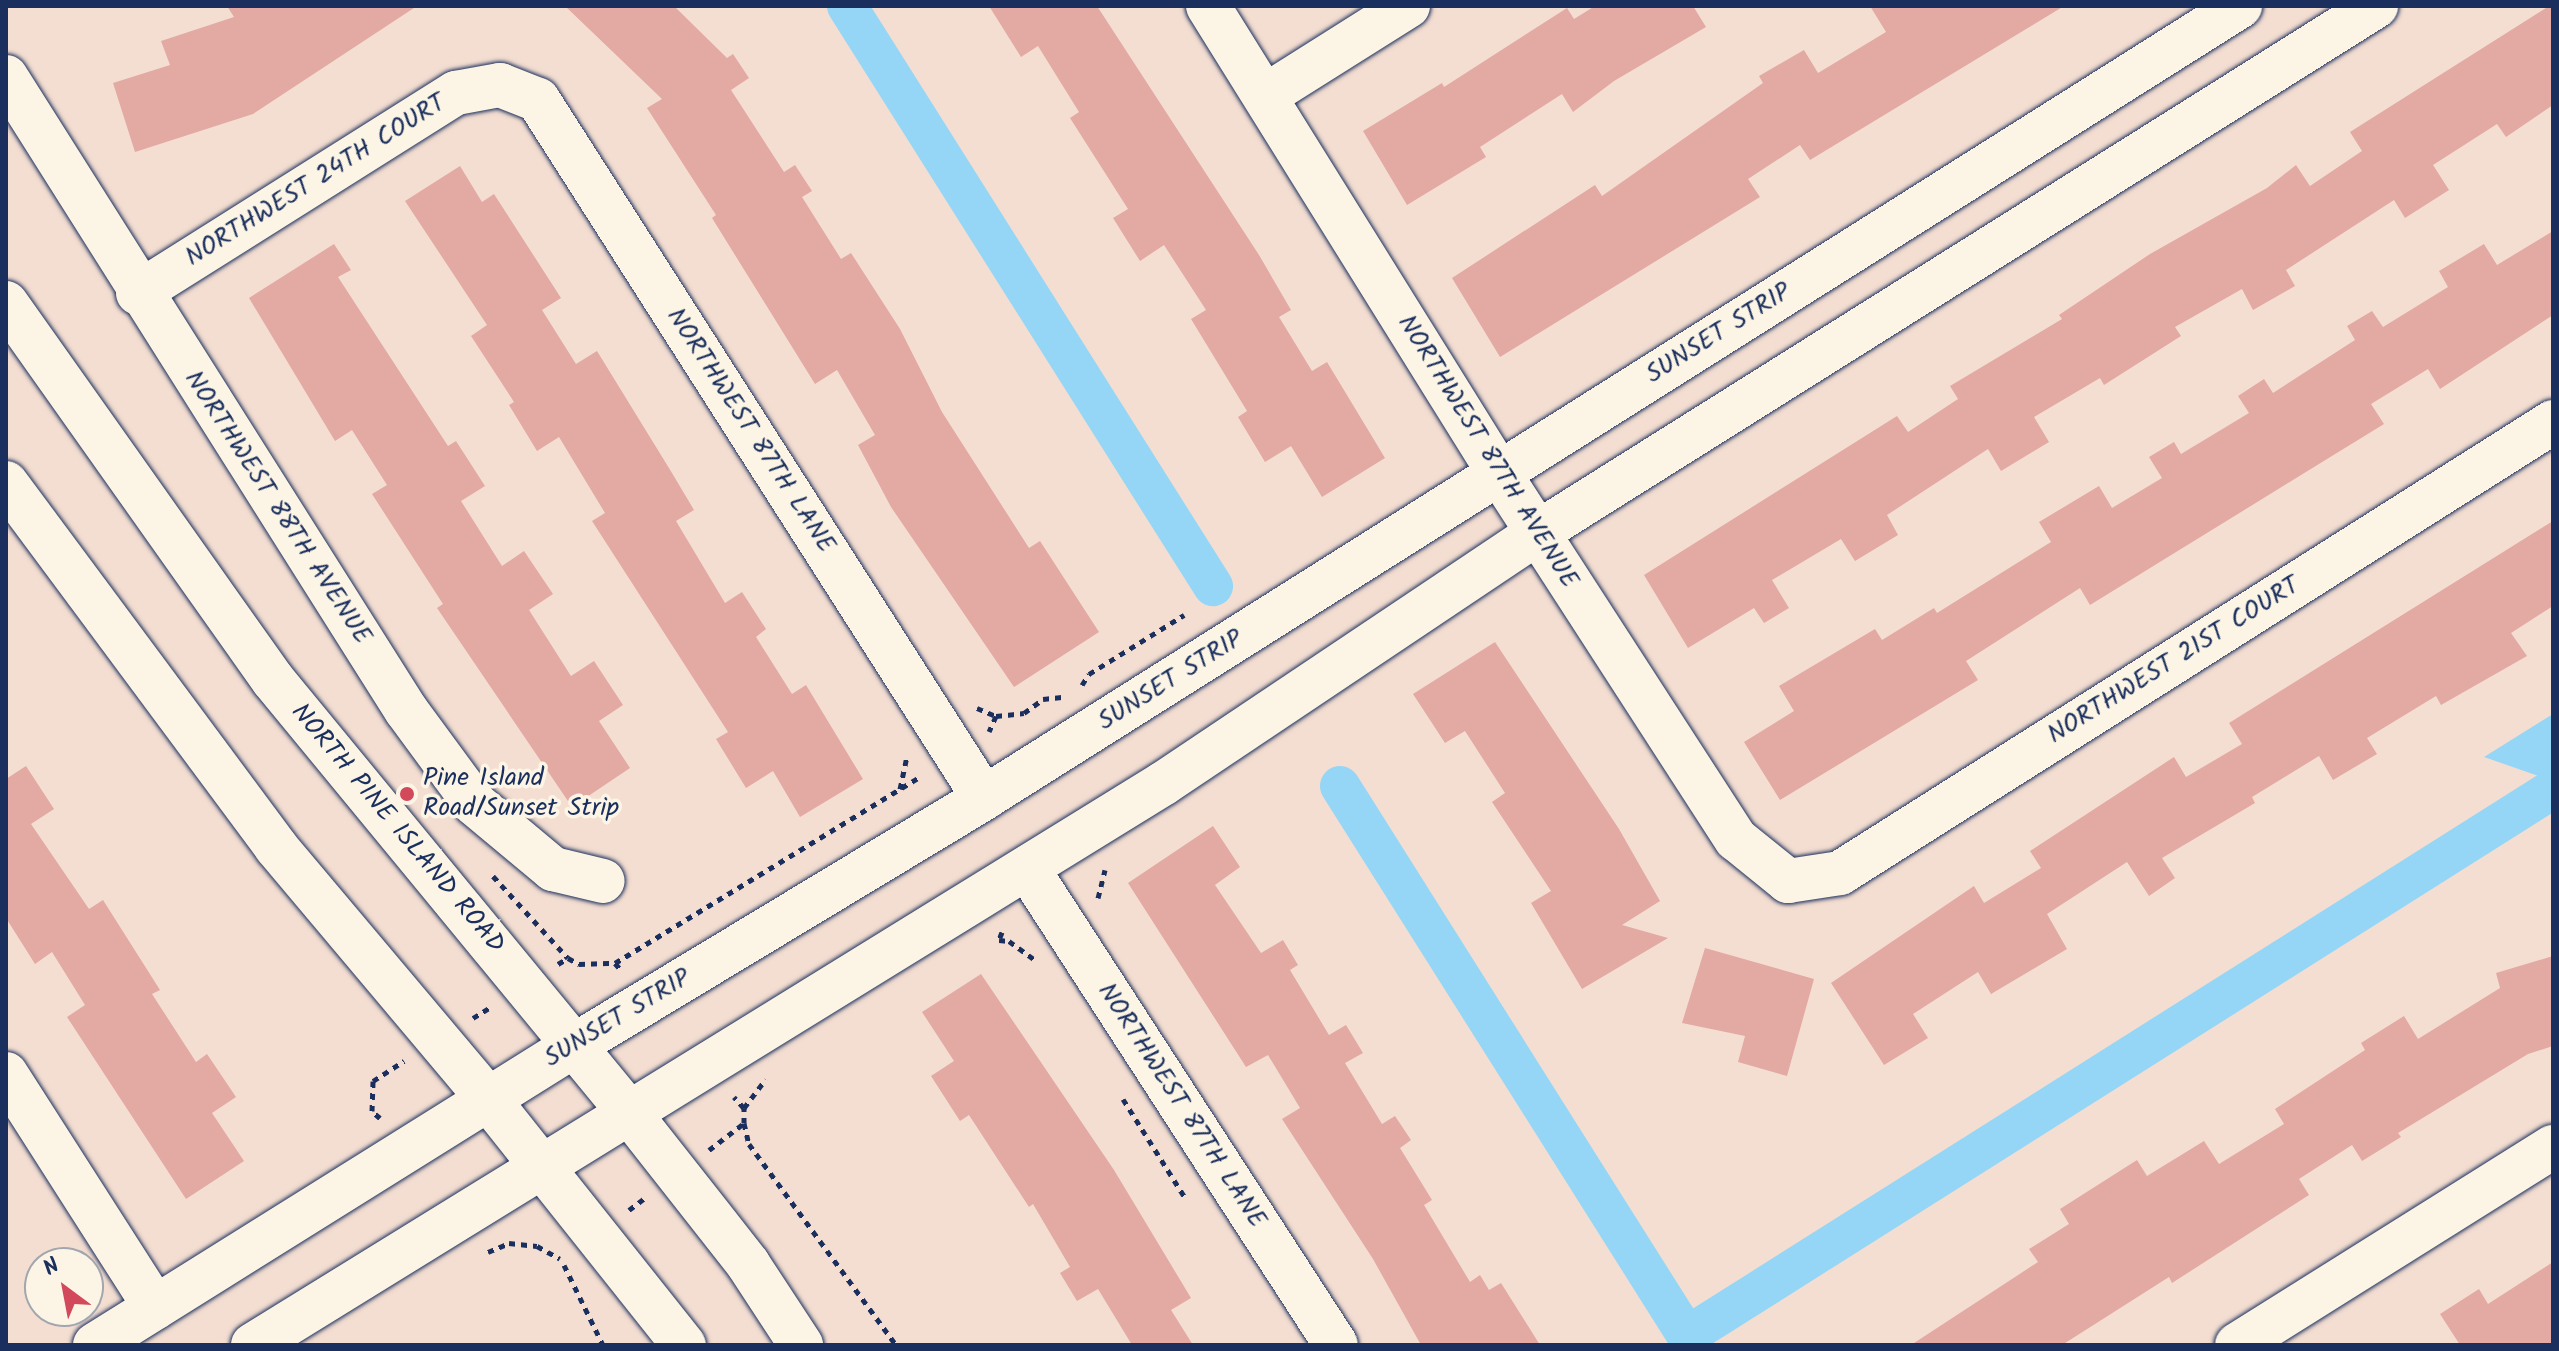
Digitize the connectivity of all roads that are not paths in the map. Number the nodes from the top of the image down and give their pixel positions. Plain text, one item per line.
1 (1208, 6) edge
2 (1408, 6) edge
3 (2240, 6) edge
4 (2376, 6) edge
5 (6, 77) edge
6 (500, 85) joint
7 (1265, 96) junction
8 (138, 293) junction
9 (6, 303) edge
10 (2553, 422) edge
11 (1499, 473) junction
12 (6, 483) edge
13 (1537, 533) junction
14 (984, 798) junction
15 (1027, 868) junction
16 (603, 881) dead end
17 (1788, 881) joint
18 (575, 1045) junction
19 (6, 1074) edge
20 (488, 1099) junction
21 (627, 1110) junction
22 (2553, 1147) edge
23 (540, 1164) junction
24 (155, 1307) junction
25 (95, 1345) edge
26 (253, 1345) edge
27 (684, 1345) edge
28 (801, 1345) edge
29 (1336, 1345) edge
30 (2237, 1345) edge

1 - 7 street, NORTHWEST 87TH AVENUE
2 - 7 street
3 - 11 street, SUNSET STRIP
4 - 13 street
5 - 8 street, NORTHWEST 88TH AVENUE
6 - 8 street, NORTHWEST 24TH COURT
6 - 14 street, NORTHWEST 87TH LANE
7 - 11 street, NORTHWEST 87TH AVENUE
8 - 16 street, NORTHWEST 88TH AVENUE
9 - 18 street, NORTH PINE ISLAND ROAD
10 - 17 street, NORTHWEST 21ST COURT
11 - 13 street, NORTHWEST 87TH AVENUE
11 - 14 street, SUNSET STRIP
12 - 20 street
13 - 15 street
13 - 17 street, NORTHWEST 87TH AVENUE
14 - 18 street, SUNSET STRIP
15 - 21 street
15 - 29 street, NORTHWEST 87TH LANE
18 - 20 street, SUNSET STRIP
18 - 21 street, NORTH PINE ISLAND ROAD
19 - 24 street
20 - 23 street
20 - 24 street, SUNSET STRIP
21 - 23 street
21 - 28 street, NORTH PINE ISLAND ROAD
22 - 30 street
23 - 26 street
23 - 27 street
24 - 25 street, SUNSET STRIP

